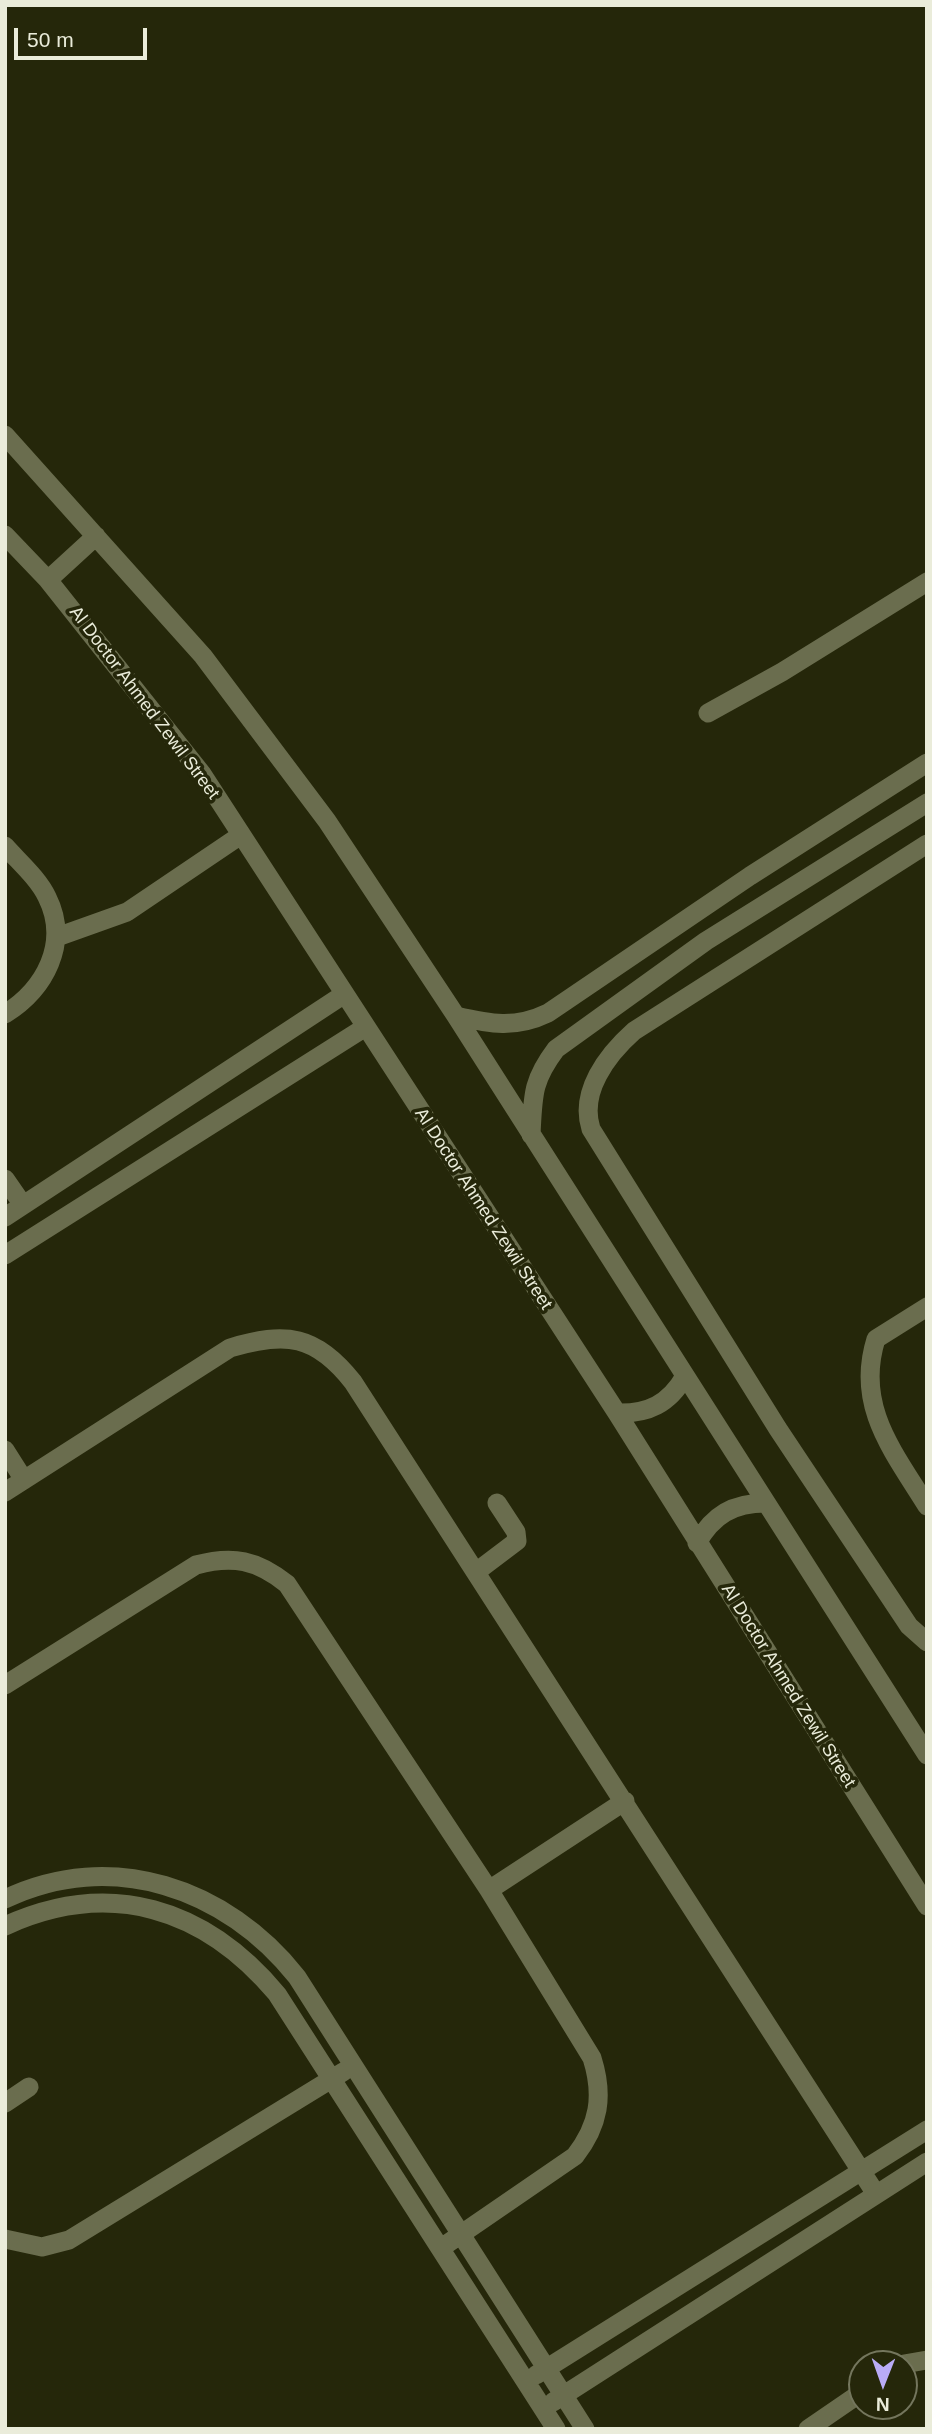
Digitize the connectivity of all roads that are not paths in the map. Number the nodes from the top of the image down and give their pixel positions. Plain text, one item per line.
1 (7, 442) edge
2 (5, 535) edge
3 (96, 536) junction
4 (48, 580) junction
5 (927, 582) edge
6 (708, 713) dead end
7 (927, 764) edge
8 (927, 803) edge
9 (241, 835) junction
10 (927, 844) edge
11 (5, 846) edge
12 (689, 916) junction
13 (57, 937) junction
14 (706, 941) junction
15 (343, 995) junction
16 (5, 1014) edge
17 (456, 1016) junction
18 (363, 1028) junction
19 (531, 1135) junction
20 (5, 1179) edge
21 (23, 1205) junction
22 (5, 1217) edge
23 (5, 1255) edge
24 (927, 1307) edge
25 (685, 1376) junction
26 (617, 1413) junction
27 (5, 1450) edge
28 (24, 1480) junction
29 (5, 1492) edge
30 (497, 1503) dead end
31 (766, 1503) junction
32 (927, 1506) edge
33 (697, 1543) junction
34 (476, 1572) junction
35 (927, 1642) edge
36 (5, 1685) edge
37 (920, 1731) edge
38 (927, 1755) edge
39 (625, 1801) junction
40 (489, 1890) junction
41 (5, 1899) edge
42 (927, 1906) edge
43 (5, 1926) edge
44 (353, 2066) junction
45 (332, 2079) junction
46 (29, 2087) dead end
47 (5, 2103) edge
48 (927, 2130) edge
49 (927, 2162) edge
50 (862, 2171) junction
51 (876, 2194) junction
52 (461, 2235) junction
53 (5, 2239) edge
54 (441, 2248) junction
55 (547, 2369) junction
56 (526, 2382) junction
57 (564, 2395) junction
58 (848, 2403) edge
59 (543, 2408) junction
60 (821, 2425) edge
61 (556, 2429) edge
62 (586, 2429) edge

1 - 3 street
2 - 4 street, Al Doctor Ahmed Zewil Street
3 - 4 street
3 - 17 street
4 - 9 street, Al Doctor Ahmed Zewil Street
5 - 6 street
7 - 12 street
8 - 14 street
9 - 13 street
9 - 15 street, Al Doctor Ahmed Zewil Street
10 - 35 street
11 - 13 street
12 - 14 street
12 - 17 street
13 - 16 street
14 - 19 street
15 - 18 street, Al Doctor Ahmed Zewil Street
15 - 21 street
17 - 19 street
18 - 23 street
18 - 26 street, Al Doctor Ahmed Zewil Street
19 - 25 street
20 - 21 street
21 - 22 street
24 - 32 street
25 - 26 street
25 - 31 street
26 - 33 street, Al Doctor Ahmed Zewil Street
27 - 28 street
28 - 29 street
28 - 34 street
30 - 34 street
31 - 33 street
31 - 37 street
33 - 42 street, Al Doctor Ahmed Zewil Street
34 - 39 street
36 - 40 street
37 - 38 street
39 - 40 street
39 - 50 street
40 - 52 street
41 - 44 street
43 - 45 street
44 - 45 street
44 - 52 street
45 - 53 street
45 - 54 street
46 - 47 street
48 - 50 street
49 - 51 street
50 - 51 street
50 - 55 street
51 - 57 street
52 - 54 street
52 - 55 street
54 - 56 street
55 - 56 street
55 - 57 street
56 - 59 street
57 - 59 street
57 - 62 street
58 - 60 street
59 - 61 street

